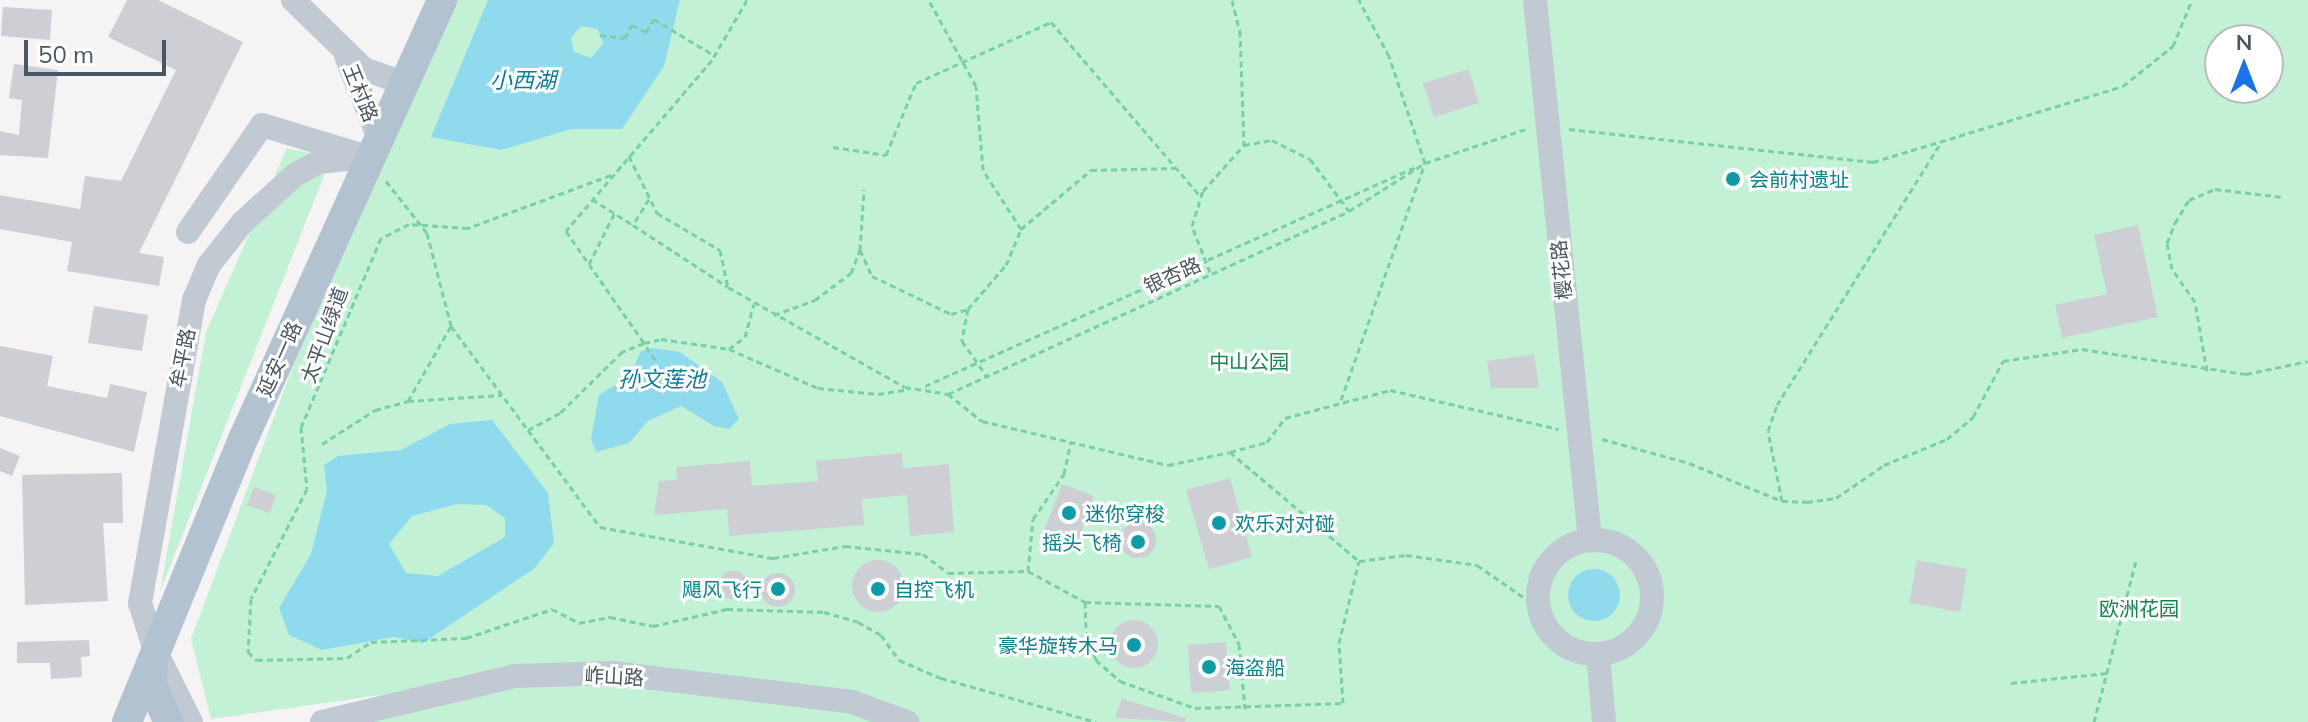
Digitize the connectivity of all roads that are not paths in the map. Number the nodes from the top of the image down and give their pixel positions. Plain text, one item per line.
1 (293, 0) edge
2 (442, 0) edge
3 (1535, 0) edge
4 (343, 50) junction
5 (403, 83) junction
6 (373, 146) junction
7 (188, 232) dead end
8 (1590, 540) junction
9 (155, 650) junction
10 (1598, 654) junction
11 (127, 722) edge
12 (169, 722) edge
13 (191, 722) edge
14 (322, 722) edge
15 (907, 722) edge
16 (1604, 722) edge

1 - 4 street, 王村路
2 - 5 main road, 延安一路
3 - 8 street, 樱花路
4 - 5 street, 王村路
4 - 6 street, 王村路
5 - 6 main road, 延安一路
6 - 7 street
6 - 9 main road, 延安一路
6 - 9 street, 牟平路
8 - 10 street
8 - 10 street
9 - 11 main road, 延安一路
9 - 12 main road
9 - 13 street, 牟平路
10 - 16 street
14 - 15 street, 岞山路

